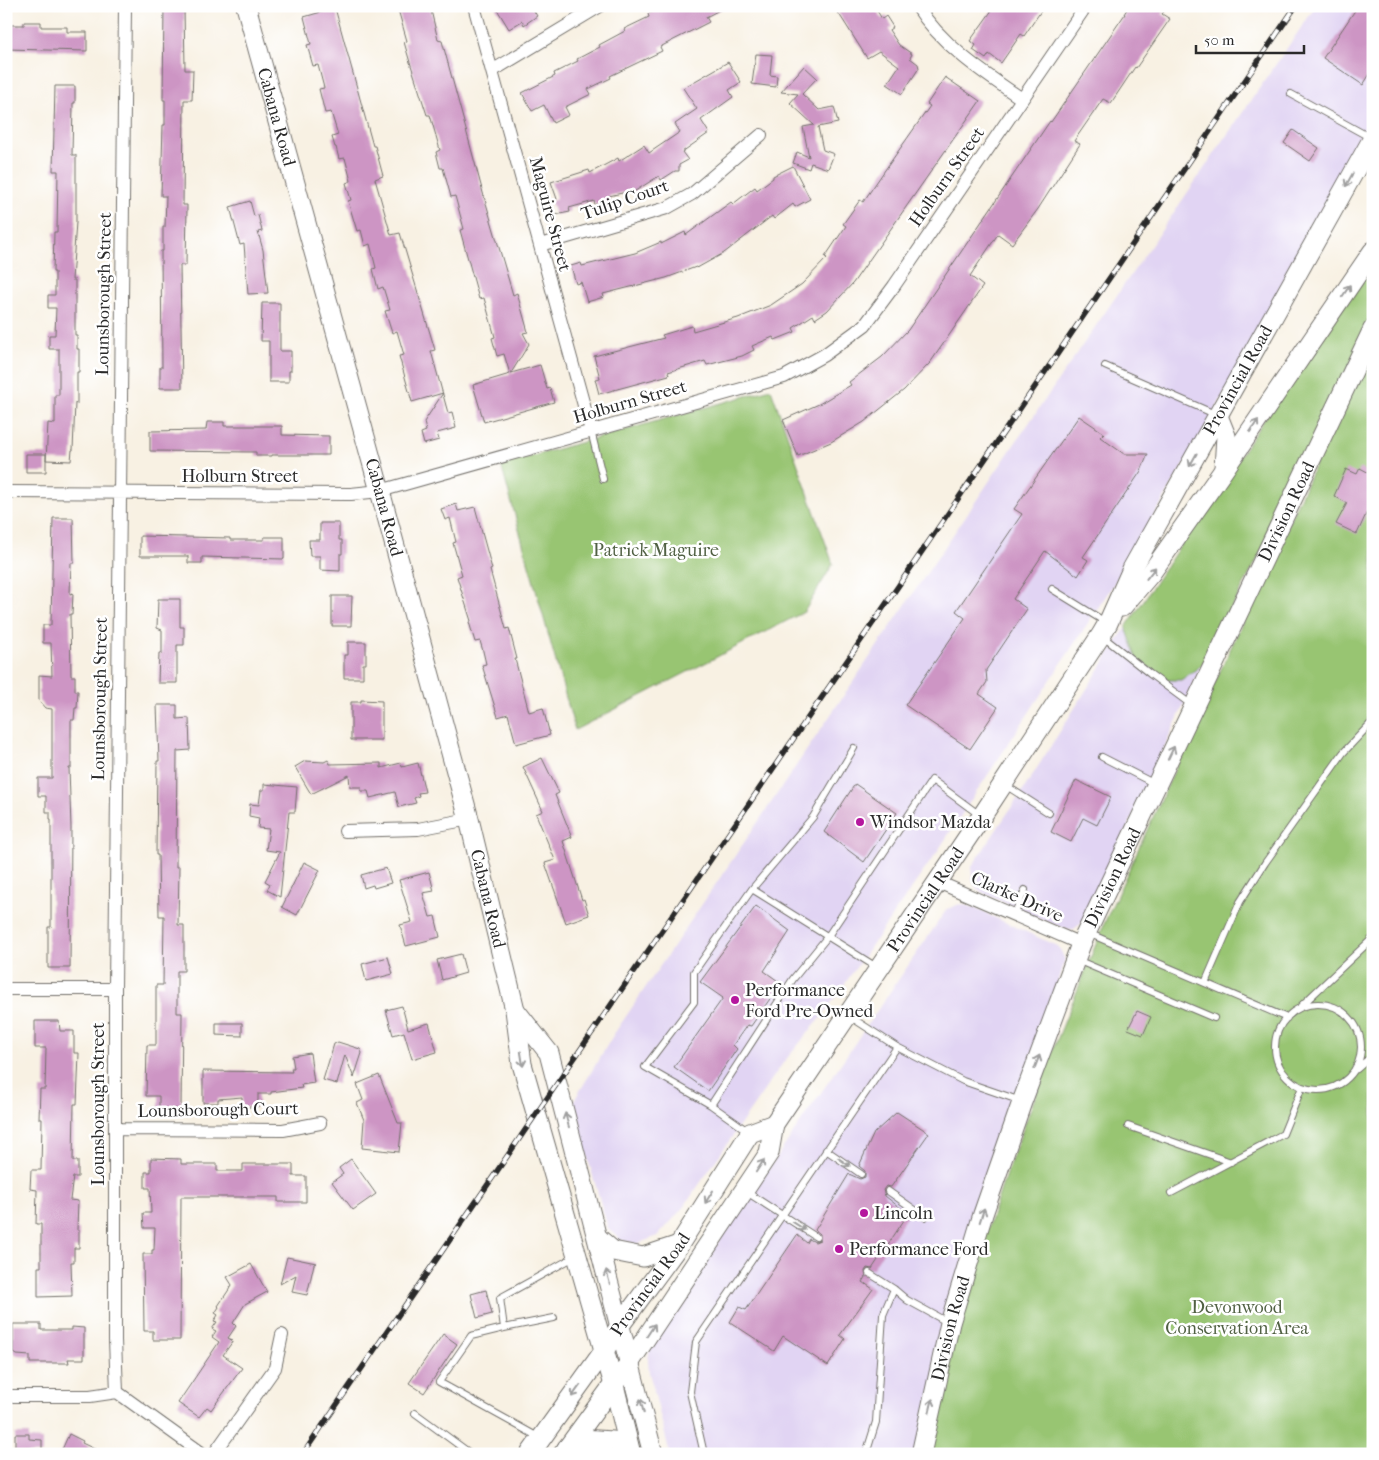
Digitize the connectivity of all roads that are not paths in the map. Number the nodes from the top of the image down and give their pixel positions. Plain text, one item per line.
1 (125, 6) edge
2 (246, 6) edge
3 (474, 6) edge
4 (600, 6) edge
5 (917, 6) edge
6 (1086, 6) edge
7 (492, 71) junction
8 (1291, 94) dead end
9 (1022, 99) junction
10 (761, 135) dead end
11 (1372, 138) edge
12 (540, 245) junction
13 (1373, 251) edge
14 (1373, 329) edge
15 (1105, 366) dead end
16 (1218, 416) junction
17 (591, 431) junction
18 (1223, 471) junction
19 (603, 478) dead end
20 (380, 491) junction
21 (6, 492) edge
22 (120, 493) junction
23 (1052, 590) dead end
24 (1104, 629) junction
25 (1193, 706) junction
26 (1373, 721) edge
27 (854, 748) dead end
28 (1102, 757) dead end
29 (1004, 784) junction
30 (1156, 784) junction
31 (1049, 813) dead end
32 (982, 816) junction
33 (469, 818) junction
34 (345, 831) dead end
35 (938, 882) junction
36 (752, 889) junction
37 (1025, 890) dead end
38 (1014, 915) junction
39 (828, 936) junction
40 (1373, 938) edge
41 (1081, 945) junction
42 (880, 968) junction
43 (1205, 983) junction
44 (6, 988) edge
45 (115, 989) junction
46 (516, 1010) junction
47 (1296, 1010) junction
48 (848, 1015) junction
49 (1214, 1018) dead end
50 (1287, 1018) junction
51 (897, 1047) junction
52 (1373, 1055) edge
53 (1353, 1074) junction
54 (1302, 1087) junction
55 (1022, 1102) junction
56 (711, 1105) junction
57 (320, 1124) dead end
58 (774, 1124) junction
59 (1128, 1126) dead end
60 (116, 1129) junction
61 (750, 1133) junction
62 (826, 1150) junction
63 (1231, 1162) junction
64 (861, 1174) dead end
65 (744, 1190) junction
66 (888, 1191) dead end
67 (1171, 1193) dead end
68 (782, 1215) junction
69 (925, 1217) dead end
70 (816, 1237) dead end
71 (598, 1238) junction
72 (679, 1245) junction
73 (577, 1255) junction
74 (869, 1273) dead end
75 (894, 1289) junction
76 (554, 1318) dead end
77 (621, 1324) junction
78 (950, 1324) junction
79 (504, 1328) junction
80 (282, 1335) dead end
81 (604, 1351) junction
82 (630, 1362) junction
83 (614, 1385) junction
84 (117, 1392) junction
85 (6, 1396) edge
86 (415, 1413) dead end
87 (541, 1438) junction
88 (565, 1451) edge
89 (203, 1454) edge
90 (214, 1454) edge
91 (472, 1454) edge
92 (530, 1454) edge
93 (631, 1454) edge
94 (654, 1454) edge
95 (704, 1454) edge
96 (866, 1454) edge
97 (921, 1454) edge

1 - 22 street, Lounsborough Street
2 - 20 main road, Cabana Road
3 - 7 street, Maguire Street
4 - 7 street
5 - 9 street
6 - 9 street, Holburn Street
7 - 12 street, Maguire Street
8 - 11 lane
9 - 17 street, Holburn Street
10 - 12 street, Tulip Court
11 -> 16 main road, Provincial Road
12 - 17 street, Maguire Street
18 -> 13 main road, Provincial Road
14 - 25 main road, Division Road
15 - 16 lane
16 - 18 main road
16 -> 24 main road, Provincial Road
17 - 19 lane
17 - 20 street, Holburn Street
24 -> 18 main road, Provincial Road
20 - 22 street, Holburn Street
20 - 33 main road, Cabana Road
21 - 22 street, Holburn Street
22 - 45 street, Lounsborough Street
23 - 24 lane
24 - 25 lane
24 - 29 main road, Provincial Road
30 -> 25 main road, Division Road
26 - 43 lane
27 - 36 lane
28 - 30 lane
29 - 31 lane
29 - 32 main road, Provincial Road
30 - 41 main road, Division Road
32 - 35 main road, Provincial Road
32 - 39 lane
33 - 34 street
33 - 46 main road, Cabana Road
35 - 38 street, Clarke Drive
35 - 42 main road, Provincial Road
36 - 39 lane
36 - 56 lane
37 - 38 lane
38 - 41 street, Clarke Drive
39 - 42 lane
39 - 56 lane
40 - 47 lane
41 - 43 lane
41 - 49 lane
55 -> 41 main road, Division Road
42 - 48 main road, Provincial Road
43 - 50 lane
44 - 45 street
45 - 60 street, Lounsborough Street
71 -> 46 main road, Cabana Road
46 -> 73 main road, Cabana Road
47 - 50 lane
47 - 53 lane
48 - 51 lane
48 - 58 main road, Provincial Road
50 - 54 lane
51 - 55 lane
51 - 62 lane
52 - 53 lane
53 - 54 lane
54 - 63 lane
78 -> 55 main road, Division Road
56 - 61 lane
57 - 60 street, Lounsborough Court
58 - 61 main road
65 -> 58 main road, Provincial Road
59 - 63 lane
60 - 84 street, Lounsborough Street
61 -> 72 main road, Provincial Road
62 -> 64 lane
62 - 68 lane
63 - 67 lane
65 - 68 lane
82 -> 65 main road, Provincial Road
66 - 69 lane
68 -> 70 lane
68 - 95 lane
71 - 72 main road
77 -> 71 main road, Cabana Road
72 - 77 main road, Provincial Road
73 - 79 lane
73 - 81 main road, Cabana Road
74 - 75 lane
75 - 78 lane
75 - 96 lane
76 - 79 lane
77 - 81 main road, Provincial Road
77 - 82 main road, Cabana Road
97 -> 78 main road, Division Road
79 - 87 lane
80 - 90 street
81 - 83 main road, Cabana Road
81 -> 87 main road, Provincial Road
82 - 83 main road, Provincial Road
94 -> 82 main road, Cabana Road
83 - 88 main road, Provincial Road
83 - 93 main road, Cabana Road
84 - 85 street
84 - 89 street
86 - 91 lane
87 - 92 main road, Provincial Road
88 - 93 main road

